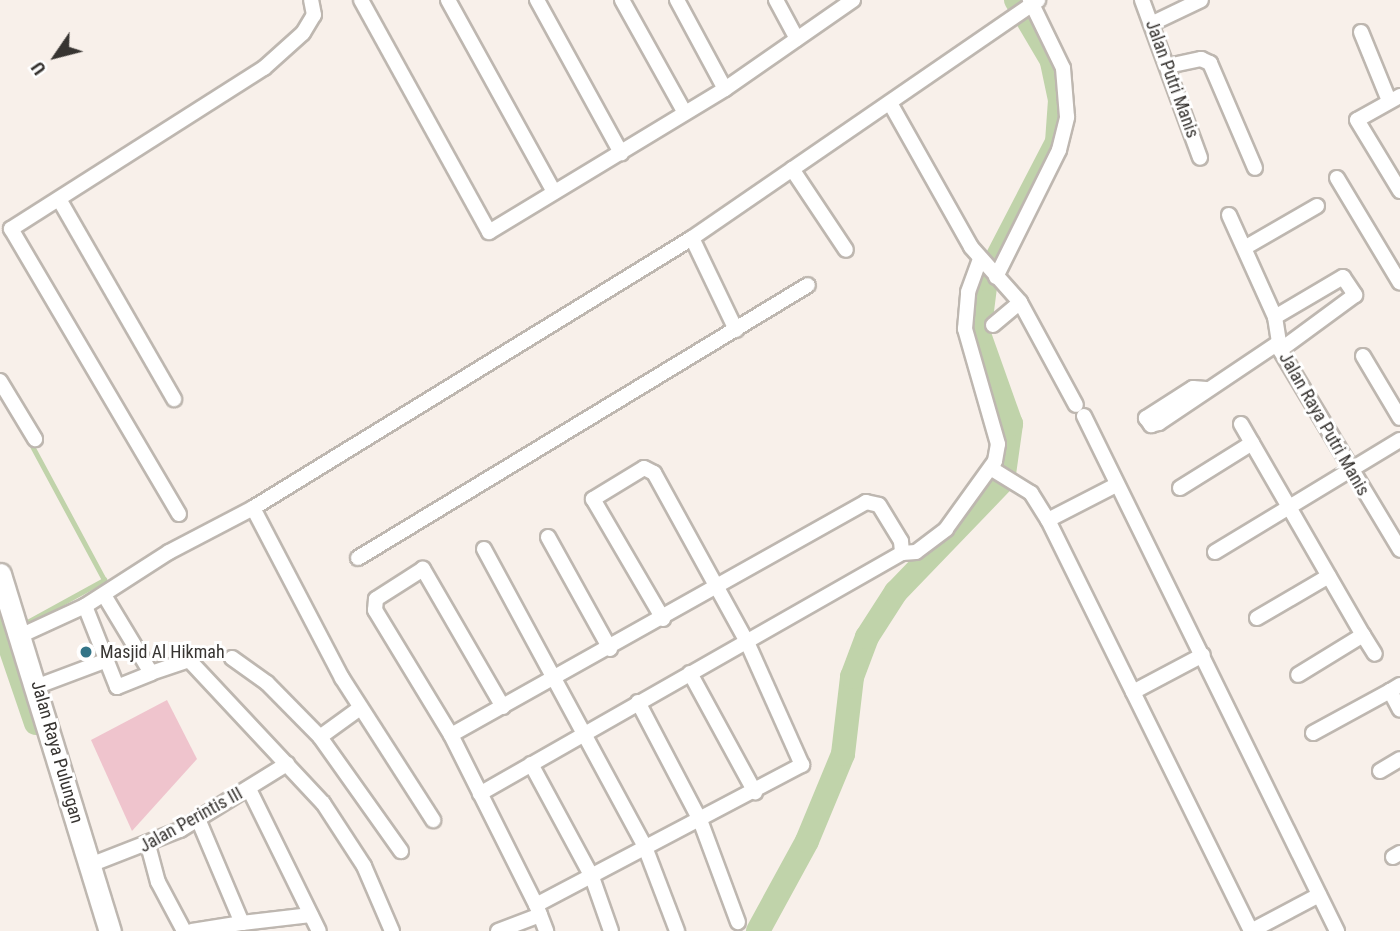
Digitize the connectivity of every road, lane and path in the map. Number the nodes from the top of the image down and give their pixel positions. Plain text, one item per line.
1 (311, 0) edge
2 (361, 0) edge
3 (448, 0) edge
4 (537, 0) edge
5 (622, 0) edge
6 (677, 0) edge
7 (776, 0) edge
8 (853, 0) edge
9 (1142, 0) edge
10 (1201, 0) edge
11 (1033, 3) edge
12 (1153, 23) junction
13 (1361, 32) dead end
14 (797, 39) junction
15 (1168, 66) junction
16 (724, 89) junction
17 (1394, 97) edge
18 (890, 103) junction
19 (685, 113) junction
20 (621, 153) junction
21 (1200, 159) dead end
22 (1255, 168) dead end
23 (792, 169) junction
24 (1337, 178) dead end
25 (1400, 191) edge
26 (554, 192) junction
27 (59, 199) junction
28 (1317, 206) dead end
29 (1229, 215) dead end
30 (692, 238) junction
31 (1246, 247) junction
32 (846, 250) dead end
33 (988, 268) junction
34 (1400, 283) edge
35 (808, 285) dead end
36 (1020, 302) junction
37 (1275, 317) junction
38 (993, 325) dead end
39 (736, 330) junction
40 (1279, 346) junction
41 (1363, 356) dead end
42 (0, 381) edge
43 (1206, 389) dead end
44 (174, 399) dead end
45 (1400, 418) edge
46 (1241, 424) dead end
47 (36, 439) dead end
48 (1400, 440) edge
49 (1252, 443) junction
50 (993, 469) junction
51 (1349, 469) junction
52 (1116, 485) junction
53 (1180, 488) dead end
54 (1291, 507) junction
55 (253, 509) junction
56 (179, 514) dead end
57 (1048, 520) junction
58 (548, 537) dead end
59 (484, 549) dead end
60 (1400, 550) edge
61 (1215, 552) dead end
62 (902, 553) junction
63 (358, 558) dead end
64 (0, 574) edge
65 (1329, 576) junction
66 (717, 589) junction
67 (104, 595) junction
68 (85, 606) junction
69 (1257, 618) dead end
70 (663, 619) junction
71 (21, 630) junction
72 (1363, 635) junction
73 (747, 642) junction
74 (610, 649) junction
75 (1375, 654) dead end
76 (1203, 655) junction
77 (232, 658) dead end
78 (107, 660) junction
79 (151, 673) junction
80 (690, 673) junction
81 (1298, 675) dead end
82 (556, 679) junction
83 (38, 687) junction
84 (1395, 688) edge
85 (1133, 692) junction
86 (638, 702) junction
87 (503, 707) junction
88 (360, 708) junction
89 (1400, 710) edge
90 (584, 732) junction
91 (1314, 733) dead end
92 (451, 735) junction
93 (320, 737) junction
94 (1400, 759) edge
95 (287, 764) junction
96 (531, 764) junction
97 (1380, 771) dead end
98 (248, 789) junction
99 (755, 792) junction
100 (480, 794) junction
101 (198, 819) junction
102 (433, 820) dead end
103 (700, 820) junction
104 (148, 845) junction
105 (645, 846) junction
106 (401, 851) dead end
107 (90, 865) junction
108 (592, 877) junction
109 (1319, 895) junction
110 (538, 910) junction
111 (311, 915) junction
112 (738, 922) dead end
113 (242, 923) junction
114 (110, 931) edge
115 (184, 931) edge
116 (191, 931) edge
117 (319, 931) edge
118 (392, 931) edge
119 (498, 931) edge
120 (546, 931) edge
121 (611, 931) edge
122 (677, 931) edge
123 (1251, 931) edge
124 (1337, 931) edge

1 - 27 street
2 - 26 street
3 - 26 street
4 - 20 street
5 - 19 street
6 - 16 street
7 - 14 street
8 - 14 street
9 - 12 street, Jalan Putri Manis
10 - 12 street
11 - 18 street
11 - 33 street
12 - 15 street, Jalan Putri Manis
13 - 17 street
14 - 16 street
15 - 21 street, Jalan Putri Manis
15 - 22 street
16 - 19 street
17 - 25 street
18 - 23 street
18 - 33 street
19 - 20 street
20 - 26 street
23 - 30 street
23 - 32 street
24 - 34 street
27 - 44 street
27 - 56 street
28 - 31 street
29 - 31 street, Jalan Raya Putri Manis
30 - 39 street
30 - 55 street
31 - 37 street, Jalan Raya Putri Manis
33 - 36 street
33 - 50 street
35 - 39 street
36 - 38 street
36 - 52 street
37 - 40 street, Jalan Raya Putri Manis
37 - 40 street
39 - 63 street
40 - 43 street
40 - 51 street, Jalan Raya Putri Manis
41 - 45 street
42 - 47 street
46 - 49 street
48 - 51 street
49 - 53 street
49 - 54 street
50 - 57 street
50 - 62 street
51 - 54 street
51 - 60 street, Jalan Raya Putri Manis
52 - 57 street
52 - 76 street
54 - 61 street
54 - 65 street
55 - 67 street
55 - 88 street
57 - 85 street
58 - 74 street
59 - 82 street
62 - 66 street
62 - 73 street
64 - 71 street, Jalan Raya Pulungan
65 - 69 street
65 - 72 street
66 - 70 street
66 - 70 street
66 - 73 street
67 - 68 street
67 - 79 street
68 - 71 street
68 - 78 street
70 - 74 street
71 - 83 street, Jalan Raya Pulungan
72 - 75 street
72 - 81 street
73 - 80 street
73 - 99 street
74 - 82 street
76 - 85 street
76 - 109 street
77 - 93 street
78 - 79 street
78 - 83 street
79 - 95 street
80 - 86 street
80 - 99 street
82 - 87 street
82 - 90 street
83 - 107 street, Jalan Raya Pulungan
84 - 89 street
84 - 91 street
85 - 123 street
86 - 90 street
86 - 103 street
87 - 92 street
87 - 92 street
88 - 93 street
88 - 102 street
90 - 96 street
90 - 105 street
92 - 100 street
93 - 106 street
94 - 97 street
95 - 98 street, Jalan Perintis III
95 - 118 street
96 - 100 street
96 - 108 street
98 - 101 street, Jalan Perintis III
98 - 111 street
99 - 103 street
100 - 110 street
101 - 104 street, Jalan Perintis III
101 - 113 street
103 - 105 street
103 - 112 street
104 - 107 street, Jalan Perintis III
104 - 115 street
105 - 108 street
105 - 122 street
107 - 114 street, Jalan Raya Pulungan
108 - 110 street
108 - 121 street
109 - 123 street
109 - 124 street
110 - 119 street
110 - 120 street
111 - 113 street
111 - 117 street
113 - 116 street

